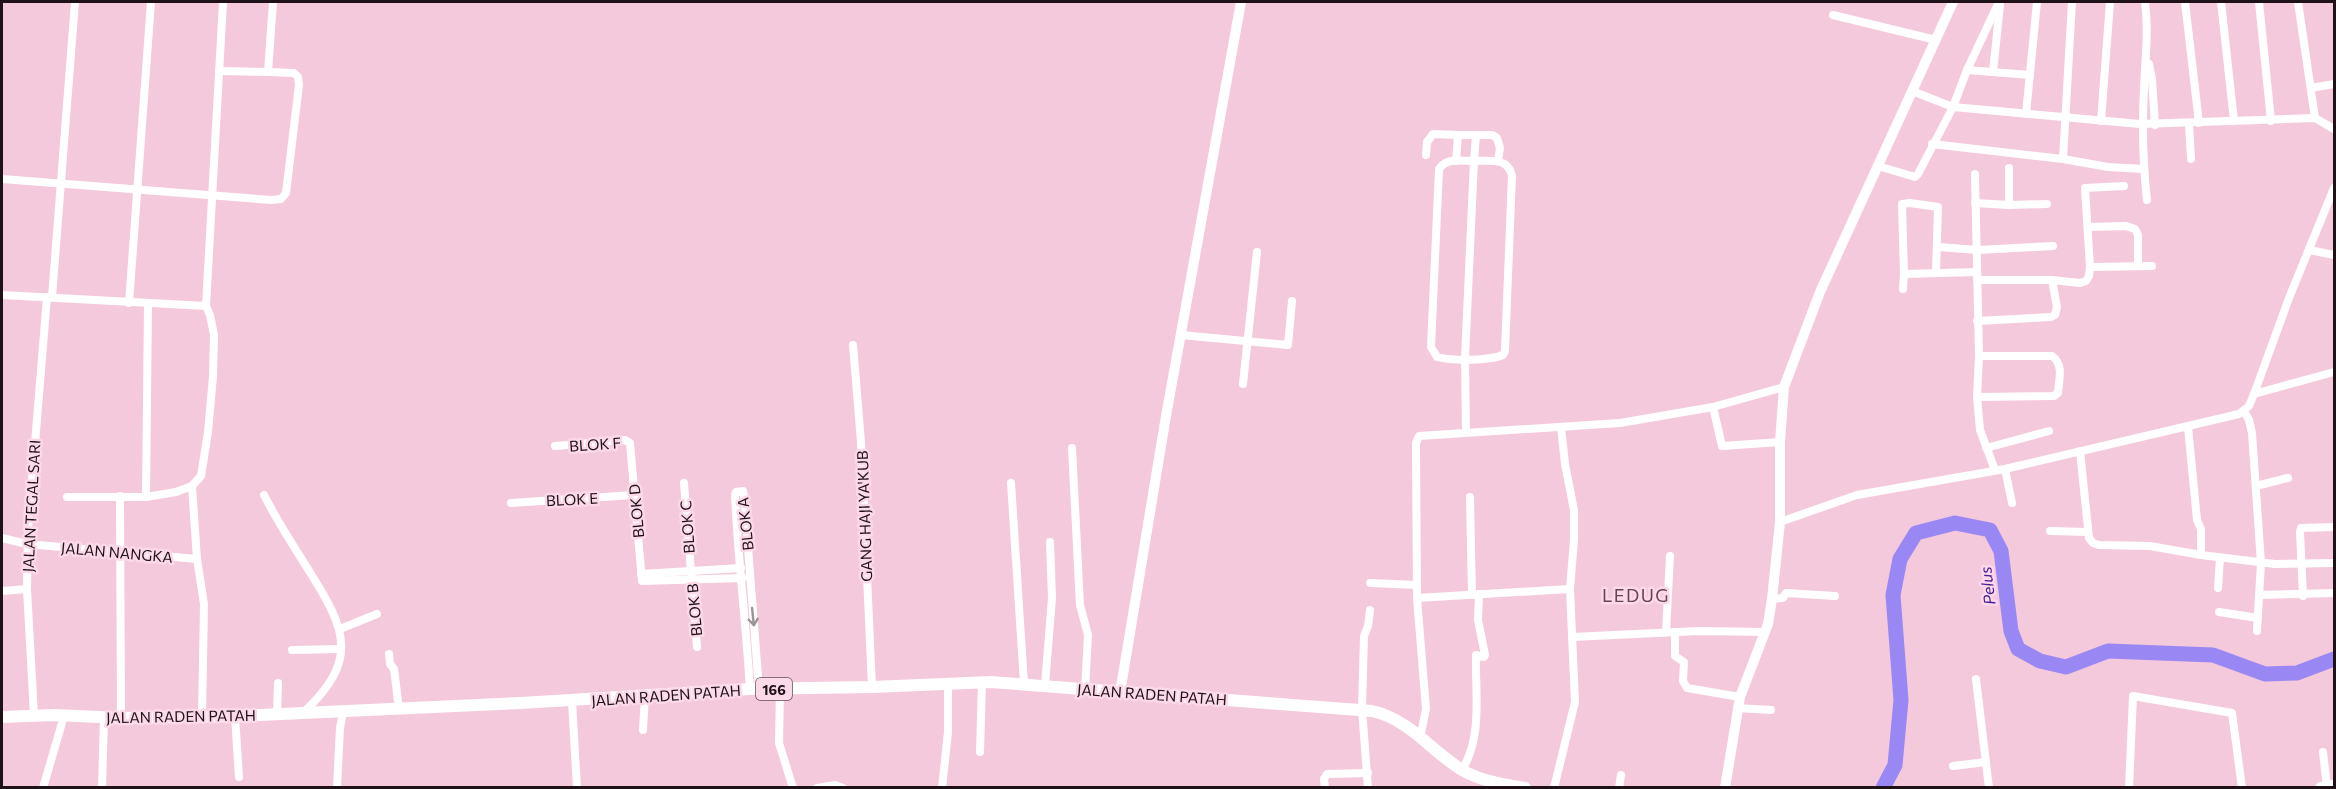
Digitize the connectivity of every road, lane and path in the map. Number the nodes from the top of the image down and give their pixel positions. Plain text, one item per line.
1 (75, 2) edge
2 (151, 2) edge
3 (223, 2) edge
4 (273, 2) edge
5 (1241, 2) edge
6 (1953, 2) edge
7 (2000, 2) edge
8 (2037, 2) edge
9 (2072, 2) edge
10 (2110, 2) edge
11 (2146, 2) edge
12 (2185, 2) edge
13 (2221, 2) edge
14 (2259, 2) edge
15 (2298, 2) edge
16 (1833, 15) dead end
17 (1936, 40) junction
18 (2147, 54) junction
19 (1967, 70) junction
20 (219, 71) junction
21 (268, 72) junction
22 (1993, 72) junction
23 (2030, 75) junction
24 (2334, 84) edge
25 (2311, 88) junction
26 (1912, 91) junction
27 (1953, 107) junction
28 (2026, 114) junction
29 (2066, 117) junction
30 (2316, 118) junction
31 (2234, 121) junction
32 (2271, 121) junction
33 (2101, 122) junction
34 (2199, 123) junction
35 (2144, 124) junction
36 (2189, 124) junction
37 (2155, 125) junction
38 (2334, 129) edge
39 (1458, 135) junction
40 (1476, 135) junction
41 (1932, 144) junction
42 (1426, 155) dead end
43 (2063, 159) junction
44 (2192, 159) dead end
45 (1456, 160) junction
46 (1474, 161) junction
47 (1498, 161) junction
48 (1878, 166) junction
49 (2009, 168) dead end
50 (2144, 169) junction
51 (1975, 174) dead end
52 (2, 179) edge
53 (59, 184) junction
54 (2124, 186) dead end
55 (2334, 188) edge
56 (138, 191) junction
57 (213, 194) junction
58 (2147, 200) dead end
59 (1975, 203) junction
60 (2047, 204) dead end
61 (2009, 205) junction
62 (2088, 227) junction
63 (2053, 246) dead end
64 (1938, 247) junction
65 (1978, 250) junction
66 (2309, 250) junction
67 (1257, 252) dead end
68 (2334, 255) edge
69 (2138, 266) junction
70 (2152, 266) dead end
71 (2090, 267) junction
72 (1936, 273) junction
73 (1904, 274) junction
74 (1977, 276) junction
75 (2052, 280) junction
76 (1903, 289) dead end
77 (2, 295) edge
78 (50, 297) junction
79 (1292, 302) dead end
80 (129, 303) junction
81 (148, 304) junction
82 (206, 306) junction
83 (1977, 321) junction
84 (1180, 335) junction
85 (1248, 341) junction
86 (853, 345) dead end
87 (1979, 356) junction
88 (1466, 358) junction
89 (2334, 372) edge
90 (1243, 384) dead end
91 (1784, 387) junction
92 (2254, 394) junction
93 (1977, 396) junction
94 (1713, 407) junction
95 (2244, 411) junction
96 (1561, 427) junction
97 (2188, 427) junction
98 (2049, 431) dead end
99 (1466, 432) junction
100 (1780, 442) junction
101 (555, 446) dead end
102 (631, 448) joint
103 (1072, 448) dead end
104 (1986, 448) junction
105 (2080, 451) junction
106 (2005, 469) junction
107 (1995, 470) junction
108 (2288, 478) dead end
109 (684, 483) dead end
110 (1011, 483) dead end
111 (192, 486) junction
112 (2256, 486) junction
113 (264, 495) dead end
114 (634, 495) junction
115 (120, 496) junction
116 (67, 497) dead end
117 (146, 497) junction
118 (1470, 497) dead end
119 (511, 502) dead end
120 (2012, 503) dead end
121 (1780, 522) junction
122 (2334, 526) edge
123 (2050, 531) dead end
124 (2088, 532) junction
125 (2, 538) edge
126 (1050, 542) dead end
127 (27, 544) junction
128 (121, 552) junction
129 (2201, 555) junction
130 (1670, 556) dead end
131 (2220, 558) junction
132 (197, 559) junction
133 (2261, 563) junction
134 (2334, 563) edge
135 (2301, 565) junction
136 (749, 568) junction
137 (739, 569) junction
138 (691, 576) junction
139 (740, 578) junction
140 (750, 578) junction
141 (1370, 583) dead end
142 (1417, 585) junction
143 (2218, 588) dead end
144 (27, 589) junction
145 (1570, 589) junction
146 (2, 591) edge
147 (2334, 593) edge
148 (1476, 594) junction
149 (1834, 596) dead end
150 (2259, 596) junction
151 (2303, 596) junction
152 (1417, 598) junction
153 (1772, 599) junction
154 (1370, 610) dead end
155 (2219, 612) dead end
156 (378, 614) dead end
157 (2258, 618) junction
158 (340, 629) junction
159 (2257, 631) dead end
160 (1671, 632) junction
161 (1765, 632) junction
162 (751, 637) junction
163 (1572, 637) junction
164 (697, 647) dead end
165 (336, 649) junction
166 (292, 650) dead end
167 (389, 654) dead end
168 (1976, 679) dead end
169 (278, 682) dead end
170 (982, 682) junction
171 (948, 683) junction
172 (1024, 683) junction
173 (1045, 686) junction
174 (872, 687) junction
175 (754, 689) junction
176 (780, 689) junction
177 (1085, 690) junction
178 (1120, 693) junction
179 (645, 696) junction
180 (572, 701) junction
181 (1739, 702) junction
182 (277, 707) junction
183 (399, 709) junction
184 (1362, 709) junction
185 (1771, 710) dead end
186 (121, 712) junction
187 (304, 712) junction
188 (343, 712) junction
189 (202, 714) junction
190 (34, 715) junction
191 (64, 716) junction
192 (236, 716) junction
193 (2, 717) edge
194 (104, 717) junction
195 (643, 730) dead end
196 (1420, 738) junction
197 (980, 752) dead end
198 (2323, 752) dead end
199 (1986, 762) junction
200 (1953, 766) dead end
201 (1462, 770) junction
202 (1368, 772) junction
203 (1621, 776) dead end
204 (239, 777) dead end
205 (2334, 786) edge
206 (2327, 787) edge
207 (43, 788) edge
208 (102, 788) edge
209 (337, 788) edge
210 (577, 788) edge
211 (793, 788) edge
212 (818, 788) edge
213 (843, 788) edge
214 (942, 788) edge
215 (1325, 788) edge
216 (1368, 788) edge
217 (1525, 788) edge
218 (1554, 788) edge
219 (1619, 788) edge
220 (1725, 788) edge
221 (1989, 788) edge
222 (2129, 788) edge
223 (2242, 788) edge
224 (2321, 788) edge

1 - 53 street, JALAN TEGAL SARI
2 - 56 street
3 - 20 street
4 - 21 street
5 - 84 street
6 - 17 street
7 - 19 street
7 - 22 street
8 - 23 street
9 - 29 street
10 - 33 street
11 - 18 street
12 - 34 street
13 - 31 street
14 - 32 street
15 - 25 street
16 - 17 street
17 - 26 street
18 - 35 street
18 - 37 street
19 - 22 street
19 - 27 street
20 - 21 street
20 - 57 street
21 - 57 street
22 - 23 street
23 - 28 street
24 - 25 street
25 - 30 street
26 - 27 street
26 - 48 street
27 - 28 street
27 - 41 street
28 - 29 street
29 - 33 street
29 - 43 street
30 - 32 street
30 - 38 street
31 - 32 street
31 - 34 street
33 - 35 street
34 - 36 street
35 - 37 street
35 - 50 street
36 - 37 street
36 - 44 street
39 - 40 street
39 - 42 street
39 - 45 street
40 - 46 street
40 - 47 street
41 - 43 street
41 - 48 street
43 - 50 street
45 - 46 street
45 - 88 street
46 - 47 street
46 - 88 street
47 - 88 street
48 - 91 street
49 - 61 street
50 - 58 street
51 - 59 street
52 - 53 street
53 - 56 street
53 - 78 street, JALAN TEGAL SARI
54 - 62 street
55 - 66 street
56 - 57 street
56 - 80 street
57 - 82 street
59 - 61 street
59 - 65 street
60 - 61 street
62 - 69 street
62 - 71 street
63 - 65 street
64 - 65 street
64 - 72 street
64 - 73 street
65 - 74 street
66 - 68 street
66 - 92 street
67 - 85 street
69 - 70 street
69 - 71 street
71 - 75 street
72 - 73 street
72 - 74 street
73 - 76 street
74 - 75 street
74 - 83 street
75 - 83 street
77 - 78 street
78 - 80 street
78 - 127 street, JALAN TEGAL SARI
79 - 85 street
80 - 81 street
81 - 82 street
81 - 117 street
82 - 111 street
83 - 87 street
84 - 85 street
84 - 178 street
85 - 90 street
86 - 174 street, GANG HAJI YA'KUB
87 - 93 street
87 - 93 street
88 - 99 street
89 - 92 street
91 - 94 street
91 - 100 street
92 - 95 street
93 - 104 street
94 - 96 street
94 - 100 street
95 - 97 street
95 - 112 street
96 - 99 street
96 - 145 street
97 - 105 street
97 - 129 street
98 - 104 street
99 - 142 street
100 - 121 street
101 - 102 street, BLOK F
102 - 114 street, BLOK D
103 - 177 street
104 - 107 street
105 - 106 street
105 - 124 street
106 - 107 street
106 - 120 street
107 - 121 street
108 - 112 street
109 - 138 street, BLOK C
110 - 172 street
111 - 117 street
111 - 132 street
112 - 133 street
113 - 158 street
114 - 119 street, BLOK E
114 - 138 street, BLOK D
115 - 116 street
115 - 117 street
115 - 128 street
118 - 148 street
121 - 153 street
122 - 135 street
123 - 124 street
124 - 129 street
125 - 127 street, JALAN NANGKA
126 - 173 street
127 - 128 street, JALAN NANGKA
127 - 144 street, JALAN TEGAL SARI
128 - 132 street, JALAN NANGKA
128 - 186 street
129 - 131 street
130 - 160 street
131 - 133 street
131 - 143 street
132 - 189 street
133 - 135 street
133 - 150 street
134 - 135 street
135 - 151 street
136 - 137 street
136 - 137 street, BLOK A
136 - 140 street, BLOK A
137 - 138 street
137 - 139 street, BLOK A
138 - 139 street
138 - 164 street, BLOK B
139 - 140 street
139 - 162 street, BLOK A
140 -> 162 street, BLOK A
141 - 142 street
142 - 152 street
144 - 146 street
144 - 190 street, JALAN TEGAL SARI
145 - 148 street
145 - 163 street
147 - 151 street
148 - 152 street
148 - 201 street
149 - 153 street
150 - 151 street
150 - 157 street
152 - 196 street
153 - 161 street
154 - 184 street
155 - 157 street
156 - 158 street
157 - 159 street
158 - 165 street
160 - 161 street
160 - 163 street
160 - 181 street
161 - 181 street
162 - 175 street
163 - 218 street
165 - 166 street
165 - 187 street
167 - 183 street
168 - 199 street
169 - 182 street
170 - 171 main road, JALAN RADEN PATAH / 166
170 - 172 main road, JALAN RADEN PATAH / 166
170 - 197 street
171 - 174 main road, JALAN RADEN PATAH / 166
171 - 214 street
172 - 173 main road, JALAN RADEN PATAH / 166
173 - 177 main road, JALAN RADEN PATAH / 166
174 - 176 main road, JALAN RADEN PATAH / 166
175 - 176 main road, JALAN RADEN PATAH / 166
175 - 179 main road, JALAN RADEN PATAH / 166
176 - 211 street
177 - 178 main road, JALAN RADEN PATAH / 166
178 - 184 main road, JALAN RADEN PATAH / 166
179 - 180 main road, JALAN RADEN PATAH / 166
179 - 195 street
180 - 183 main road, JALAN RADEN PATAH / 166
180 - 210 street
181 - 185 street
181 - 220 street
182 - 187 main road, JALAN RADEN PATAH / 166
182 - 192 main road, JALAN RADEN PATAH / 166
183 - 188 main road, JALAN RADEN PATAH / 166
184 - 196 main road, JALAN RADEN PATAH / 166
184 - 202 street
186 - 189 main road, JALAN RADEN PATAH / 166
186 - 194 main road, JALAN RADEN PATAH / 166
187 - 188 main road, JALAN RADEN PATAH / 166
188 - 209 street
189 - 192 main road, JALAN RADEN PATAH / 166
190 - 191 main road, JALAN RADEN PATAH / 166
190 - 193 main road, JALAN RADEN PATAH / 166
191 - 194 main road, JALAN RADEN PATAH / 166
191 - 207 street
192 - 204 street
194 - 208 street
196 - 201 main road, JALAN RADEN PATAH / 166
198 - 206 street
199 - 200 street
199 - 221 street
201 - 217 main road, JALAN RADEN PATAH / 166
202 - 215 street
202 - 216 street
203 - 219 street
205 - 206 main road
206 - 224 main road
212 - 213 street
222 - 223 street

